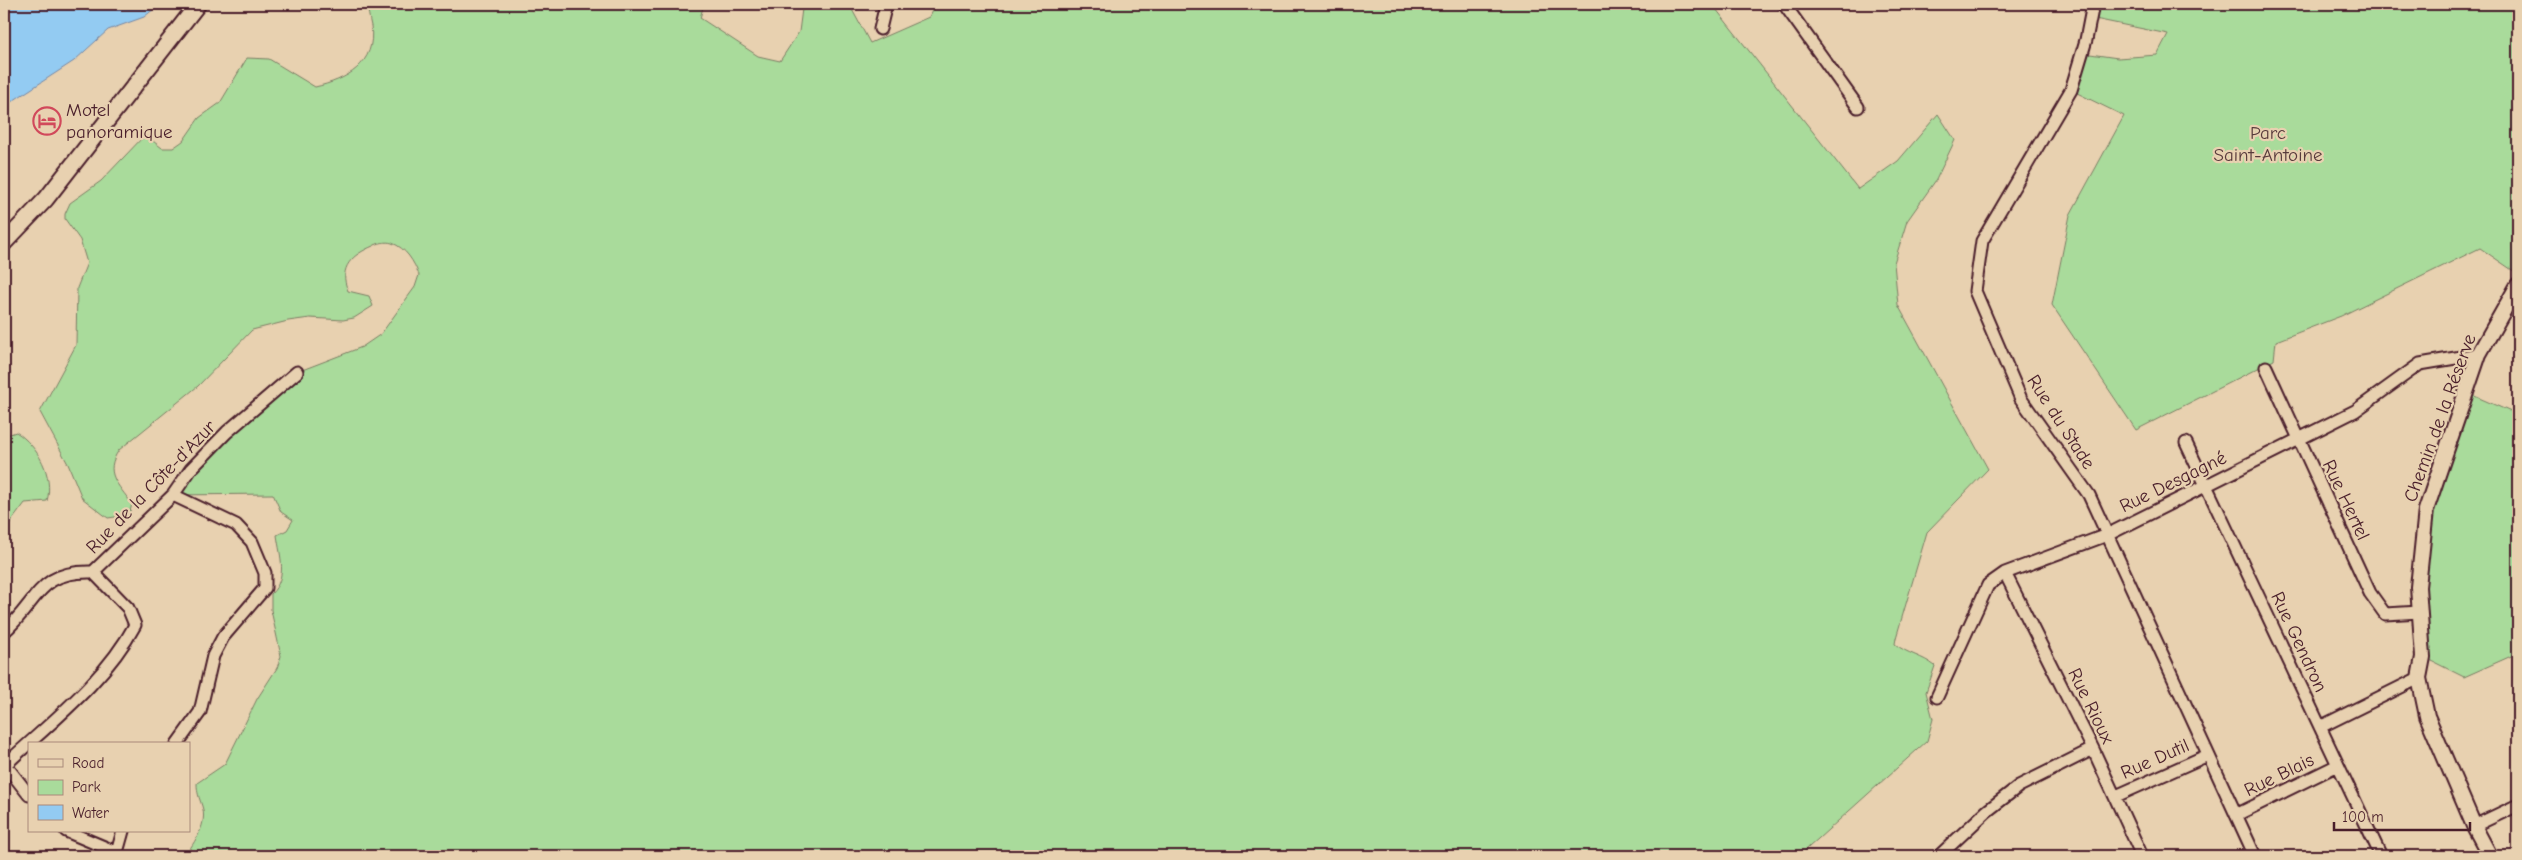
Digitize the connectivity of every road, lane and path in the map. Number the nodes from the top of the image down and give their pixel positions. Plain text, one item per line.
1 (198, 4) edge
2 (886, 4) edge
3 (1784, 4) edge
4 (2093, 4) edge
5 (880, 29) dead end
6 (1858, 107) dead end
7 (4, 243) edge
8 (2518, 285) edge
9 (2479, 354) junction
10 (2266, 367) dead end
11 (297, 372) dead end
12 (2299, 439) junction
13 (2186, 443) dead end
14 (2206, 486) junction
15 (173, 495) junction
16 (2107, 535) junction
17 (93, 572) junction
18 (2005, 573) junction
19 (2420, 612) junction
20 (4, 632) edge
21 (2419, 678) junction
22 (1938, 697) dead end
23 (2320, 727) junction
24 (178, 742) edge
25 (2094, 748) junction
26 (2208, 755) junction
27 (4, 764) edge
28 (2338, 765) junction
29 (28, 794) edge
30 (2116, 796) junction
31 (2518, 805) edge
32 (2236, 815) junction
33 (2474, 826) junction
34 (68, 832) edge
35 (123, 832) edge
36 (116, 854) edge
37 (1939, 856) edge
38 (2142, 856) edge
39 (2254, 856) edge
40 (2381, 856) edge
41 (2490, 856) edge

1 - 7 main road
2 - 5 street
3 - 6 street
4 - 16 street, Rue du Stade
8 - 9 street, Chemin de la Réserve
9 - 12 street, Rue Desgagné
9 - 19 street, Chemin de la Réserve
10 - 12 street, Rue Hertel
11 - 15 street, Rue de la Côte-d'Azur
12 - 14 street, Rue Desgagné
12 - 19 street, Rue Hertel
13 - 14 street, Rue Gendron
14 - 16 street, Rue Desgagné
14 - 23 street, Rue Gendron
15 - 17 street, Rue de la Côte-d'Azur
15 - 24 street
16 - 18 street, Rue Desgagné
16 - 26 street, Rue du Stade
17 - 20 street, Rue de la Côte-d'Azur
17 - 27 street
18 - 22 street, Rue Desgagné
18 - 25 street, Rue Rioux
19 - 21 street, Chemin de la Réserve
21 - 23 street
21 - 33 street, Chemin de la Réserve
23 - 28 street, Rue Gendron
25 - 30 street, Rue Rioux
25 - 37 street
26 - 30 street, Rue Dutil
26 - 32 street, Rue du Stade
27 - 29 street
28 - 32 street, Rue Blais
28 - 40 street, Rue Gendron
30 - 38 street, Rue Rioux
31 - 33 street
32 - 39 street, Rue du Stade
33 - 41 street, Chemin de la Réserve
34 - 36 street
35 - 36 street

